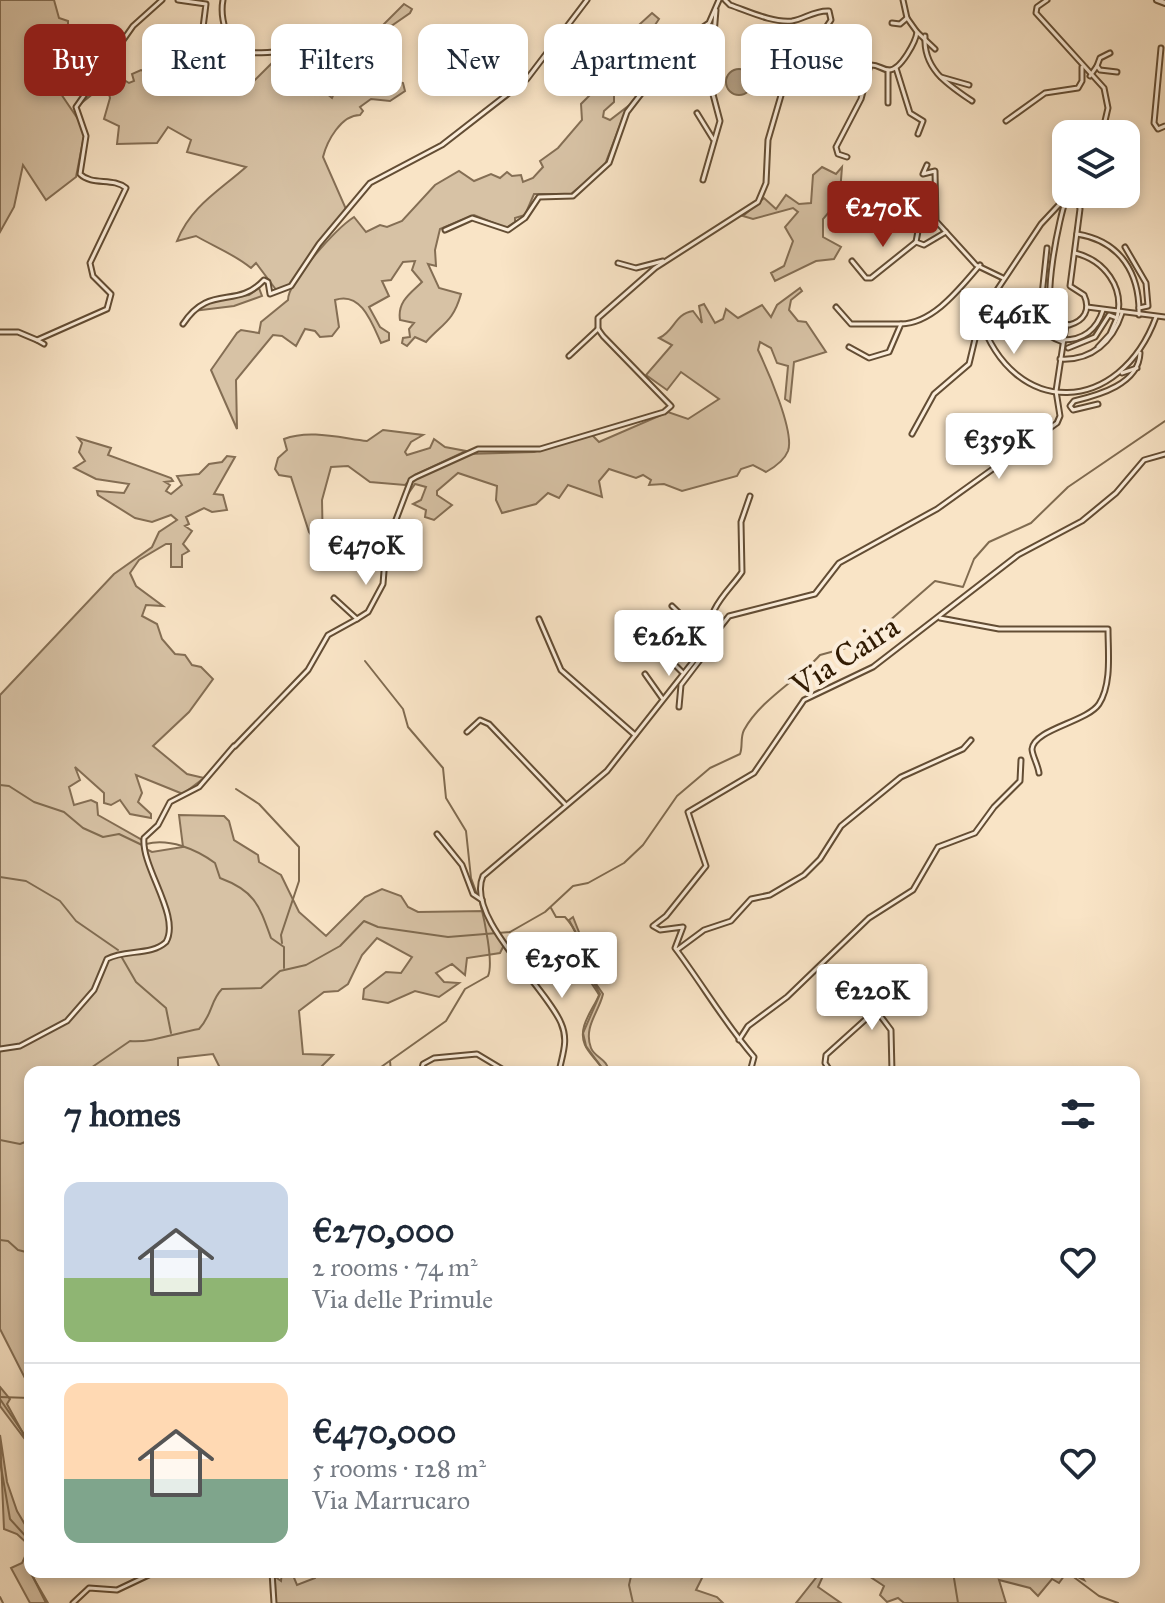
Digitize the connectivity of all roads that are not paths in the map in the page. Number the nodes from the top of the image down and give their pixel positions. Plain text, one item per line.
1 (162, 0) edge
2 (178, 0) edge
3 (223, 0) edge
4 (587, 0) edge
5 (719, 0) edge
6 (725, 0) edge
7 (903, 0) edge
8 (1047, 0) edge
9 (1157, 0) edge
10 (1165, 3) edge
11 (716, 6) junction
12 (907, 18) junction
13 (892, 23) dead end
14 (207, 24) edge
15 (917, 32) junction
16 (925, 36) junction
17 (1161, 48) dead end
18 (935, 49) dead end
19 (271, 52) edge
20 (1110, 53) dead end
21 (1097, 66) junction
22 (1082, 67) junction
23 (896, 68) junction
24 (888, 70) junction
25 (1117, 72) dead end
26 (1090, 76) junction
27 (941, 77) junction
28 (969, 85) dead end
29 (972, 101) dead end
30 (888, 103) dead end
31 (697, 113) dead end
32 (1104, 120) edge
33 (1006, 121) dead end
34 (1165, 126) edge
35 (918, 134) dead end
36 (713, 139) junction
37 (847, 157) dead end
38 (927, 165) dead end
39 (703, 180) dead end
40 (1054, 208) edge
41 (1057, 208) edge
42 (1063, 208) edge
43 (1077, 208) edge
44 (1059, 217) junction
45 (445, 230) dead end
46 (918, 231) dead end
47 (946, 232) junction
48 (1077, 234) junction
49 (916, 242) junction
50 (1125, 247) dead end
51 (1047, 248) dead end
52 (1075, 253) junction
53 (667, 261) junction
54 (852, 261) dead end
55 (618, 263) dead end
56 (980, 265) junction
57 (1003, 278) junction
58 (1023, 298) dead end
59 (1032, 299) junction
60 (1049, 300) junction
61 (836, 307) dead end
62 (1087, 307) junction
63 (1139, 308) junction
64 (1103, 310) junction
65 (1119, 314) junction
66 (1139, 315) junction
67 (980, 317) junction
68 (1156, 317) junction
69 (1165, 317) edge
70 (183, 324) dead end
71 (901, 324) junction
72 (1066, 325) junction
73 (598, 329) junction
74 (0, 332) edge
75 (37, 340) junction
76 (1063, 341) junction
77 (44, 344) dead end
78 (849, 347) dead end
79 (1068, 348) dead end
80 (1140, 353) junction
81 (569, 356) dead end
82 (1061, 358) junction
83 (1137, 368) junction
84 (1120, 373) junction
85 (1056, 391) junction
86 (1098, 404) dead end
87 (912, 434) dead end
88 (1165, 454) edge
89 (750, 496) dead end
90 (334, 598) dead end
91 (672, 606) dead end
92 (940, 618) junction
93 (357, 619) junction
94 (539, 619) dead end
95 (713, 636) junction
96 (708, 641) junction
97 (700, 652) junction
98 (674, 664) dead end
99 (682, 672) junction
100 (645, 674) dead end
101 (662, 698) junction
102 (679, 707) dead end
103 (467, 732) dead end
104 (635, 735) junction
105 (971, 740) dead end
106 (1021, 760) dead end
107 (1039, 773) dead end
108 (565, 804) junction
109 (437, 834) dead end
110 (482, 900) junction
111 (677, 950) junction
112 (739, 1040) junction
113 (0, 1049) edge
114 (422, 1066) edge
115 (496, 1066) edge
116 (561, 1066) edge
117 (752, 1066) edge
118 (827, 1066) edge
119 (892, 1066) edge
120 (142, 1578) edge
121 (272, 1578) edge
122 (73, 1603) edge
123 (274, 1603) edge

1 - 75 street
2 - 14 street
3 - 19 street
4 - 70 street
5 - 11 street
6 - 53 street
7 - 12 street
8 - 22 street
9 - 10 street
11 - 36 street
11 - 45 street
12 - 13 street
12 - 15 street
15 - 16 street
15 - 23 street
16 - 18 street
16 - 27 street
17 - 34 street
20 - 21 street
21 - 25 street
21 - 26 street
22 - 26 street
22 - 33 street
23 - 24 street
23 - 35 street
24 - 30 street
24 - 37 street
26 - 32 street
27 - 28 street
27 - 29 street
31 - 36 street
36 - 39 street
38 - 47 street
40 - 57 street
41 - 44 street
42 - 44 street
43 - 48 street
44 - 60 street
46 - 49 street
47 - 49 street
47 - 56 street
48 - 52 street
48 - 63 street
49 - 54 street
50 - 63 street
51 - 60 street
52 - 62 street
52 - 65 street
53 - 55 street
53 - 73 street
56 - 57 street
56 - 71 street
57 - 67 street
58 - 59 street
59 - 60 street
59 - 76 street
60 - 72 street
61 - 71 street
62 - 64 street
62 - 72 street
63 - 66 street
64 - 65 street
64 - 76 street
65 - 66 street
65 - 79 street
65 - 82 street
66 - 68 street
67 - 85 street
67 - 87 street
68 - 69 street
68 - 80 street
71 - 78 street
72 - 76 street
73 - 81 street
73 - 93 street
74 - 75 street
75 - 77 street
76 - 82 street
80 - 83 street
80 - 84 street
82 - 85 street
83 - 84 street
83 - 86 street
84 - 85 street
85 - 95 street
88 - 92 street, Via Caira
89 - 95 street
90 - 93 street
91 - 96 street
92 - 107 street, Via Caira
92 - 111 street, Via Caira
93 - 113 street
94 - 104 street
95 - 96 street
96 - 97 street
97 - 99 street
97 - 102 street
98 - 99 street
99 - 101 street
100 - 101 street
101 - 104 street
103 - 108 street
104 - 108 street
105 - 111 street
106 - 112 street
108 - 110 street
109 - 110 street
110 - 116 street
111 - 112 street, Via Caira
112 - 117 street, Via Caira
114 - 115 street
118 - 119 street
120 - 122 street
121 - 123 street

